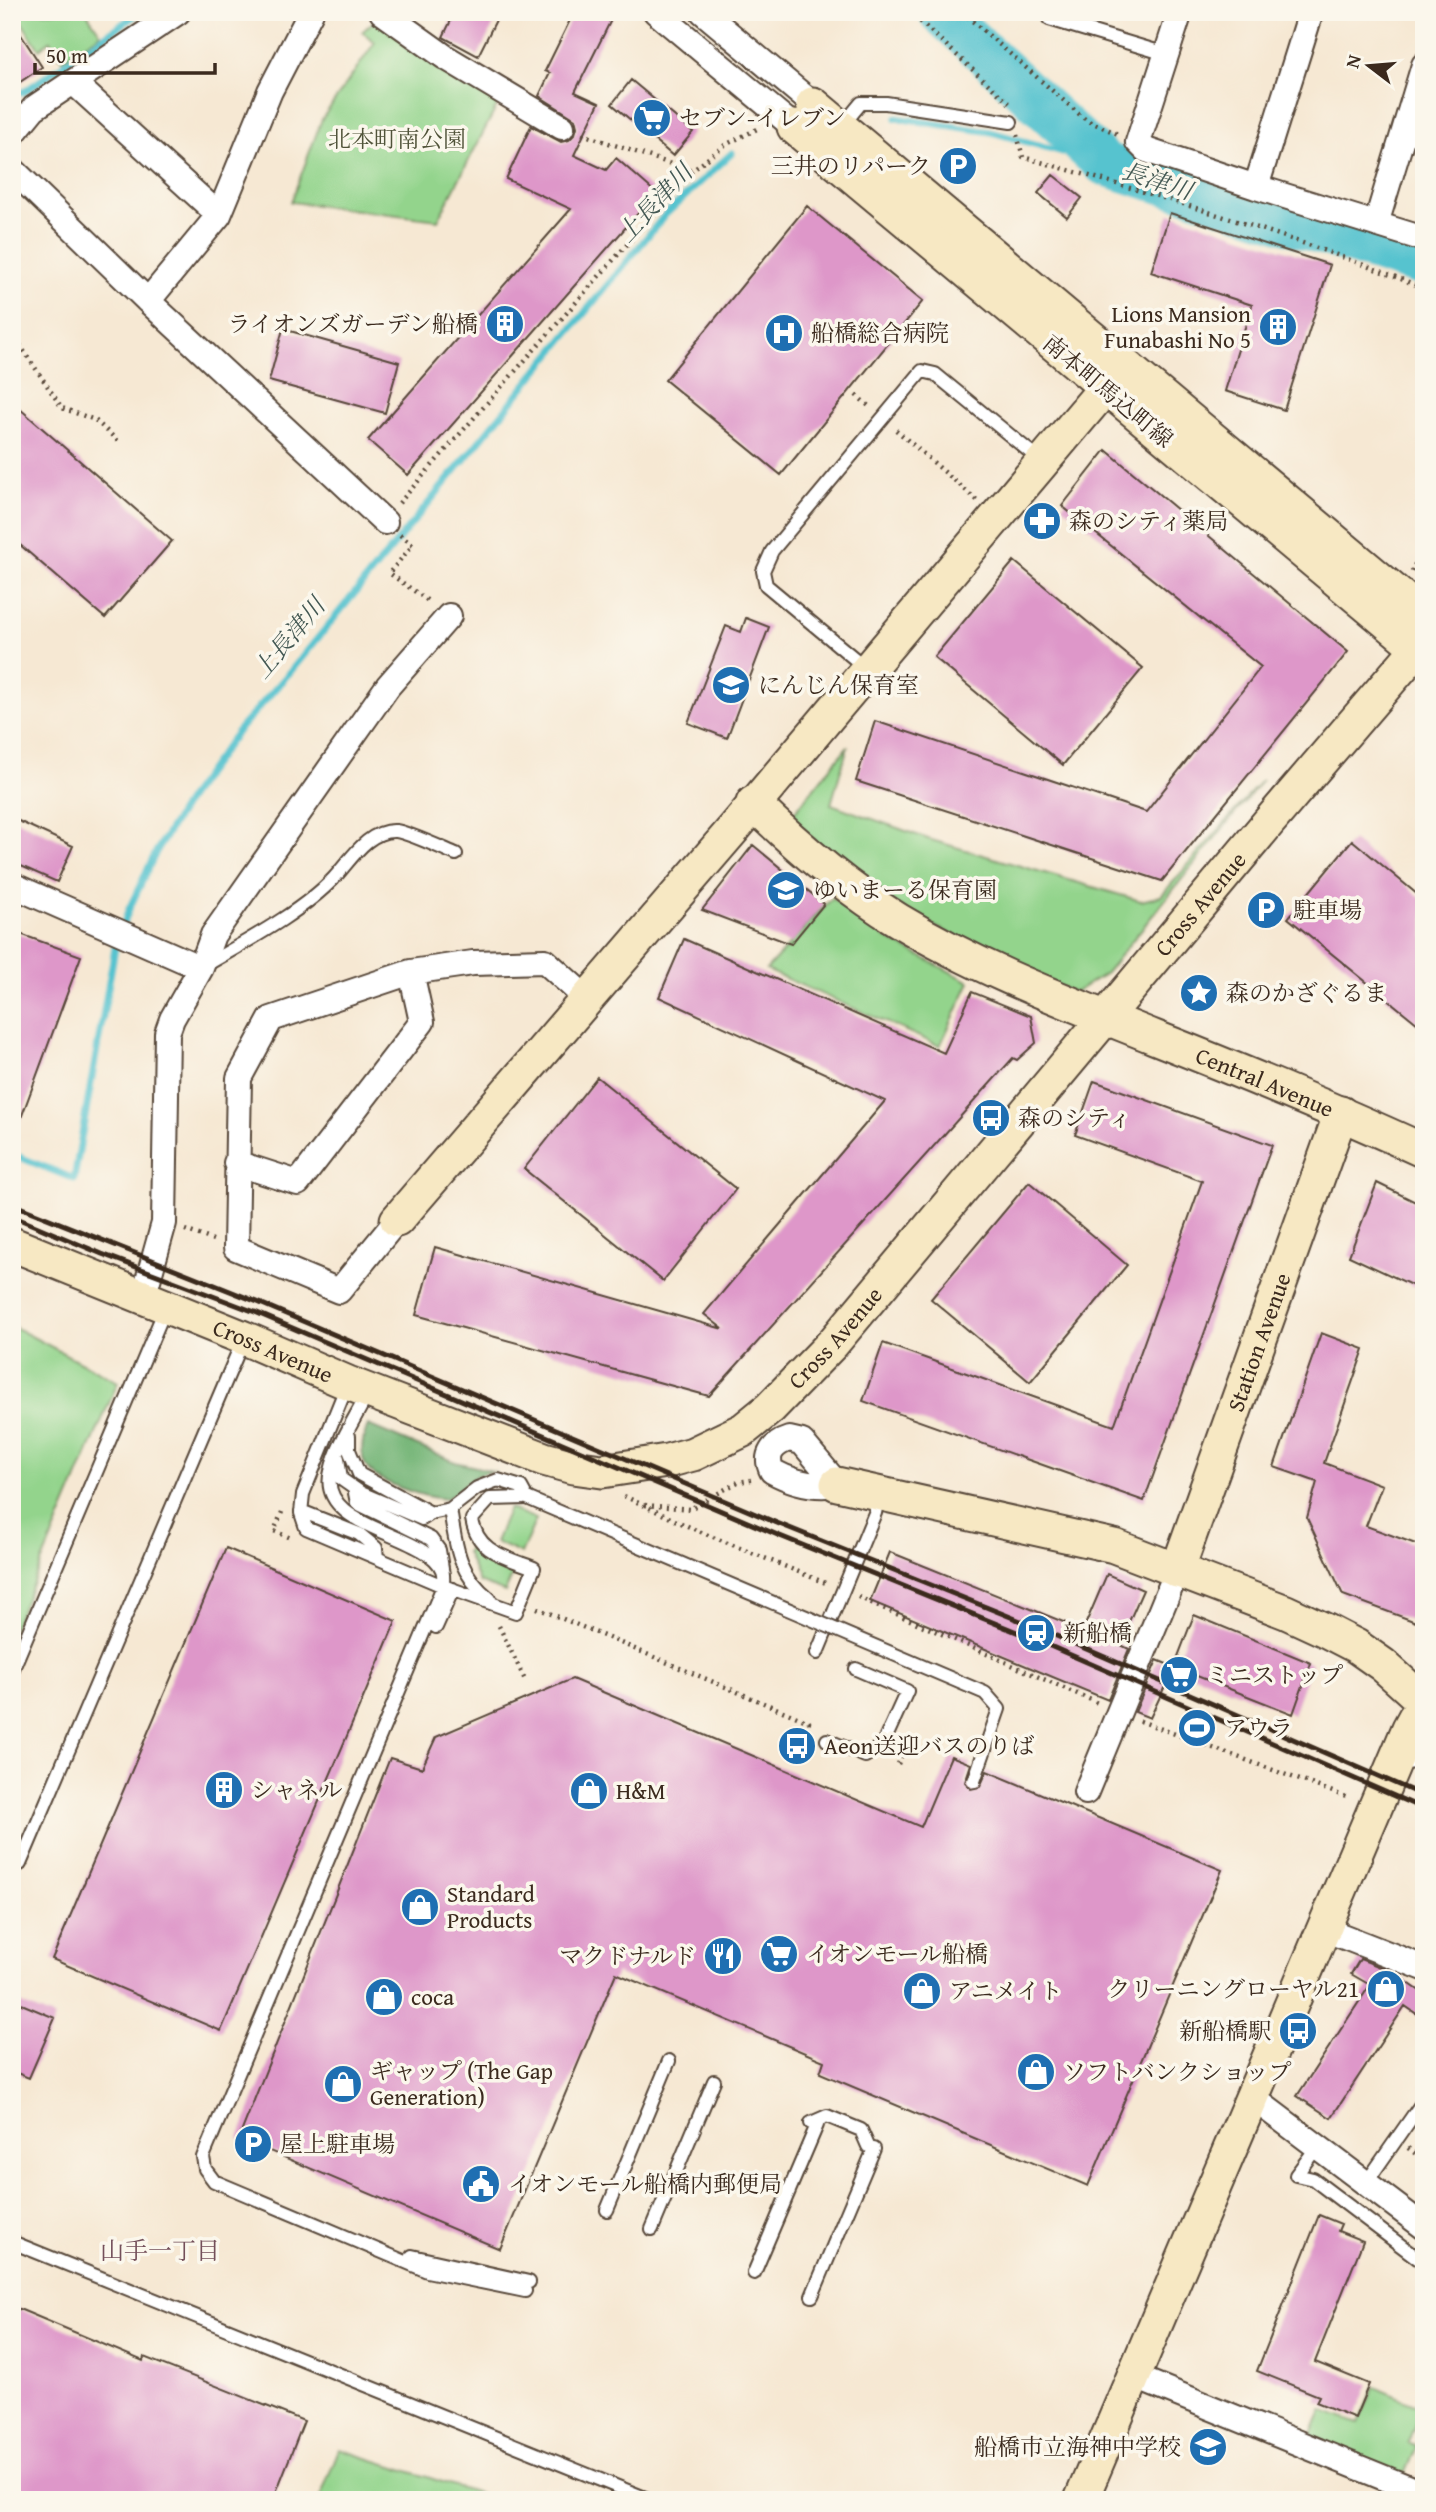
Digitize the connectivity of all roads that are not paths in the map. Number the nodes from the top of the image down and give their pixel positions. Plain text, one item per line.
1 (178, 12) edge
2 (311, 12) edge
3 (382, 12) edge
4 (656, 12) edge
5 (703, 12) edge
6 (1180, 12) edge
7 (1311, 12) edge
8 (1049, 19) dead end
9 (1166, 54) junction
10 (1424, 65) edge
11 (73, 82) junction
12 (790, 119) junction
13 (16, 123) edge
14 (1014, 127) road end
15 (562, 128) road end
16 (831, 139) junction
17 (12, 169) edge
18 (1256, 187) junction
19 (219, 215) junction
20 (1376, 224) junction
21 (1424, 239) edge
22 (148, 300) junction
23 (1105, 388) junction
24 (1043, 462) junction
25 (385, 522) road end
26 (449, 615) road end
27 (1422, 640) edge
28 (868, 669) junction
29 (753, 803) junction
30 (456, 854) dead end
31 (12, 885) edge
32 (201, 968) junction
33 (411, 972) junction
34 (587, 999) junction
35 (1105, 1017) junction
36 (1341, 1113) junction
37 (1424, 1151) edge
38 (236, 1163) junction
39 (397, 1220) joint
40 (12, 1244) edge
41 (154, 1302) junction
42 (244, 1338) junction
43 (358, 1387) junction
44 (350, 1429) junction
45 (337, 1456) junction
46 (837, 1484) junction
47 (354, 1488) junction
48 (879, 1493) junction
49 (527, 1498) junction
50 (450, 1509) junction
51 (431, 1513) junction
52 (442, 1570) junction
53 (1177, 1571) junction
54 (448, 1588) junction
55 (498, 1606) junction
56 (817, 1653) dead end
57 (856, 1669) dead end
58 (12, 1671) edge
59 (1424, 1702) edge
60 (1424, 1710) edge
61 (827, 1740) dead end
62 (1411, 1756) edge
63 (974, 1781) dead end
64 (1086, 1792) dead end
65 (20, 1864) dead end
66 (1324, 1929) junction
67 (1424, 1968) edge
68 (669, 2061) dead end
69 (715, 2081) dead end
70 (1253, 2098) junction
71 (1424, 2099) edge
72 (1317, 2147) junction
73 (1366, 2183) junction
74 (607, 2210) dead end
75 (1418, 2223) edge
76 (653, 2229) dead end
77 (1394, 2241) junction
78 (12, 2242) edge
79 (1424, 2263) edge
80 (754, 2273) dead end
81 (527, 2286) dead end
82 (812, 2296) dead end
83 (1133, 2376) junction
84 (1424, 2494) edge
85 (650, 2500) edge
86 (1081, 2500) edge

1 - 11 street
2 - 19 street
3 - 15 street
4 - 12 street
5 - 12 street
6 - 9 street
7 - 18 street
8 - 9 lane
9 - 18 street
10 - 20 street
11 - 13 street
11 - 19 street
12 - 16 street, 南本町馬込町線
14 - 16 lane
16 - 23 street, 南本町馬込町線
16 - 27 street, 南本町馬込町線
17 - 22 street
18 - 20 street
19 - 22 street
20 - 21 street
22 - 25 street
23 - 24 street
23 - 27 street, 南本町馬込町線
24 - 28 street
24 - 28 lane
26 - 32 street
27 - 35 street, Cross Avenue
28 - 29 street
29 - 34 street
29 - 35 street, Central Avenue
30 - 32 lane
31 - 32 street
32 - 41 street
33 - 34 street
33 - 38 street
33 - 38 street
34 - 39 street
35 - 36 street, Central Avenue
35 - 43 street, Cross Avenue
36 - 37 street, Central Avenue
36 - 53 street, Station Avenue
38 - 39 street
40 - 41 street, Cross Avenue
41 - 42 street, Cross Avenue
41 - 58 lane
42 - 43 street, Cross Avenue
42 - 65 lane
43 - 44 lane
43 - 54 lane
44 - 45 lane
44 - 51 lane
45 - 47 lane
45 - 52 lane
46 - 46 street
46 - 48 street
47 - 51 lane
47 - 52 lane
48 - 53 street
48 - 56 lane
49 - 50 lane
49 - 55 lane
49 - 63 lane, bridge
50 - 51 lane
50 - 55 lane
52 - 54 lane
53 - 59 street
53 - 64 street
54 - 55 lane
54 - 81 lane
57 - 61 lane
60 - 62 street
62 - 66 street
66 - 67 street
66 - 70 street
68 - 74 lane
69 - 76 lane
70 - 72 street
70 - 83 street
71 - 73 lane
72 - 73 street
72 - 77 lane
73 - 75 street
75 - 77 lane
77 - 79 lane
78 - 85 lane
80 - 82 lane
83 - 84 street
83 - 86 street

